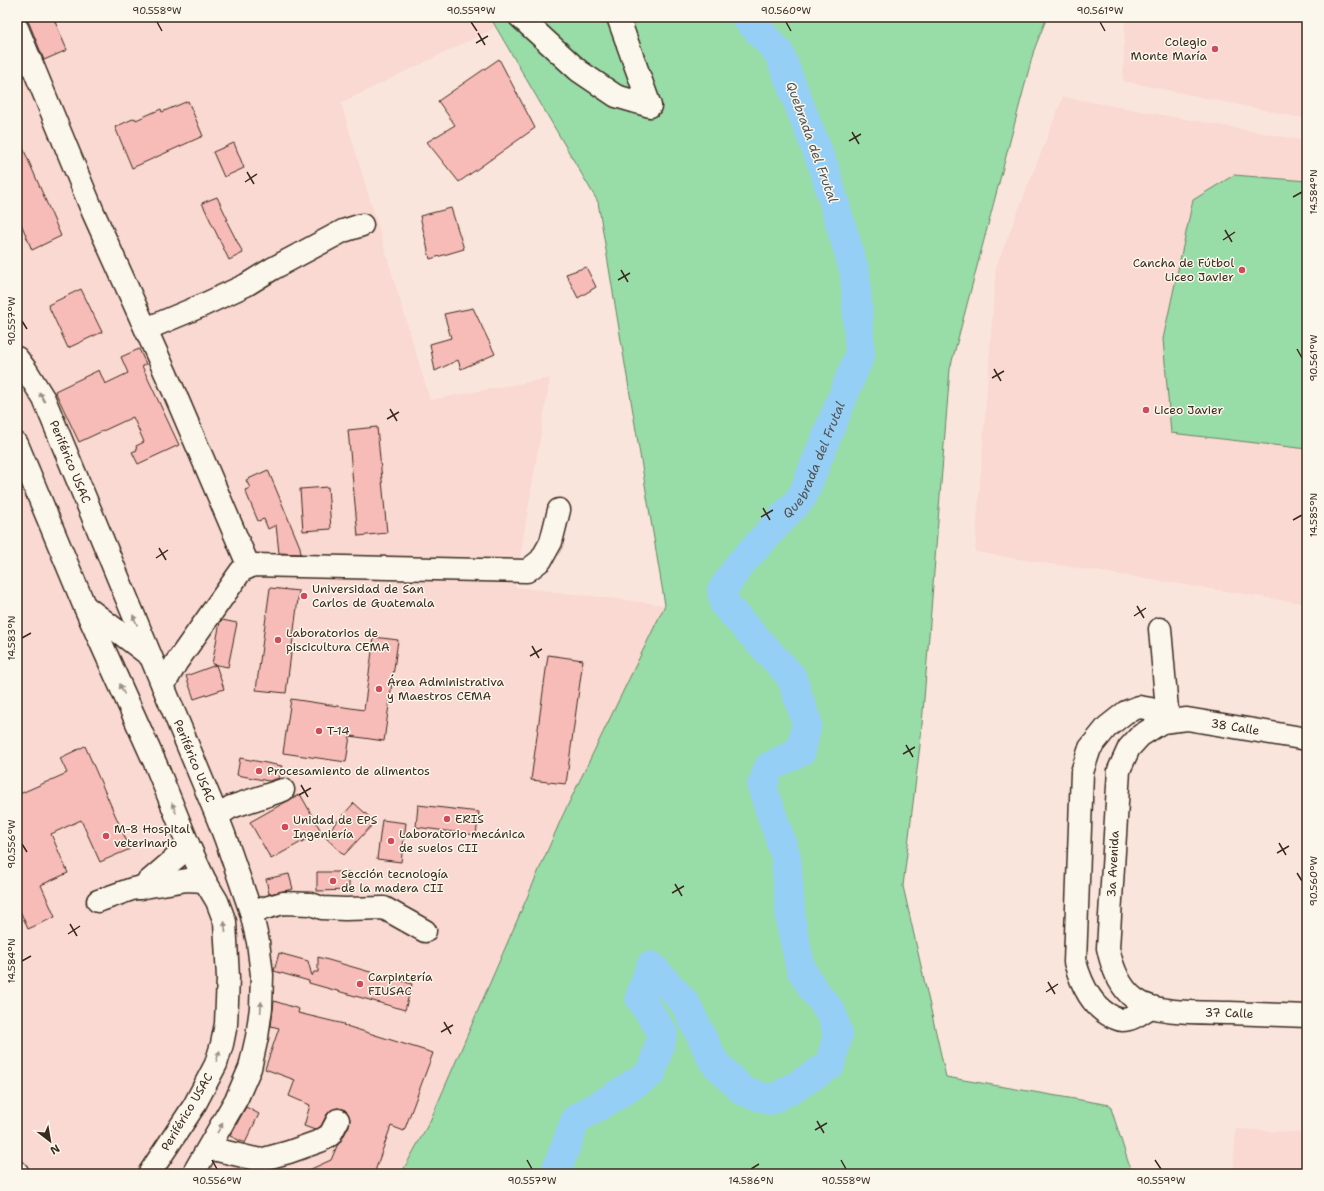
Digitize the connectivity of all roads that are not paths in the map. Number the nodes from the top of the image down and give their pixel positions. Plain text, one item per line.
1 (520, 17) edge
2 (618, 17) edge
3 (17, 28) edge
4 (362, 225) dead end
5 (146, 329) junction
6 (17, 358) edge
7 (17, 444) edge
8 (559, 510) dead end
9 (248, 567) junction
10 (84, 605) junction
11 (1160, 629) dead end
12 (150, 656) junction
13 (163, 686) junction
14 (1165, 721) junction
15 (1307, 739) edge
16 (283, 790) dead end
17 (217, 816) junction
18 (225, 837) junction
19 (188, 844) junction
20 (205, 881) junction
21 (141, 888) junction
22 (98, 901) dead end
23 (217, 901) junction
24 (251, 912) junction
25 (425, 931) dead end
26 (1151, 1007) junction
27 (1307, 1016) edge
28 (338, 1120) dead end
29 (209, 1148) junction
30 (149, 1174) edge
31 (193, 1174) edge

1 - 2 street
3 - 5 street
4 - 5 street
5 - 9 street
12 -> 6 street, Periférico USAC
7 - 10 street, Periférico USAC
8 - 9 street
9 - 13 street
10 - 12 street
19 -> 10 street, Periférico USAC
11 - 14 street
12 - 13 street, Periférico USAC
13 - 17 street, Periférico USAC
14 - 15 street, 38 Calle
14 - 26 street, 3a Avenida
14 - 26 street
16 - 17 street
17 - 18 street, Periférico USAC
18 - 23 street
18 - 24 street, Periférico USAC
19 - 20 street, Periférico USAC
19 - 21 street
20 - 21 street
20 - 23 street, Periférico USAC
21 - 22 street
30 -> 23 street, Periférico USAC
24 - 25 street
29 -> 24 street, Periférico USAC
26 - 27 street, 37 Calle
28 - 29 street
29 - 31 street, Periférico USAC

